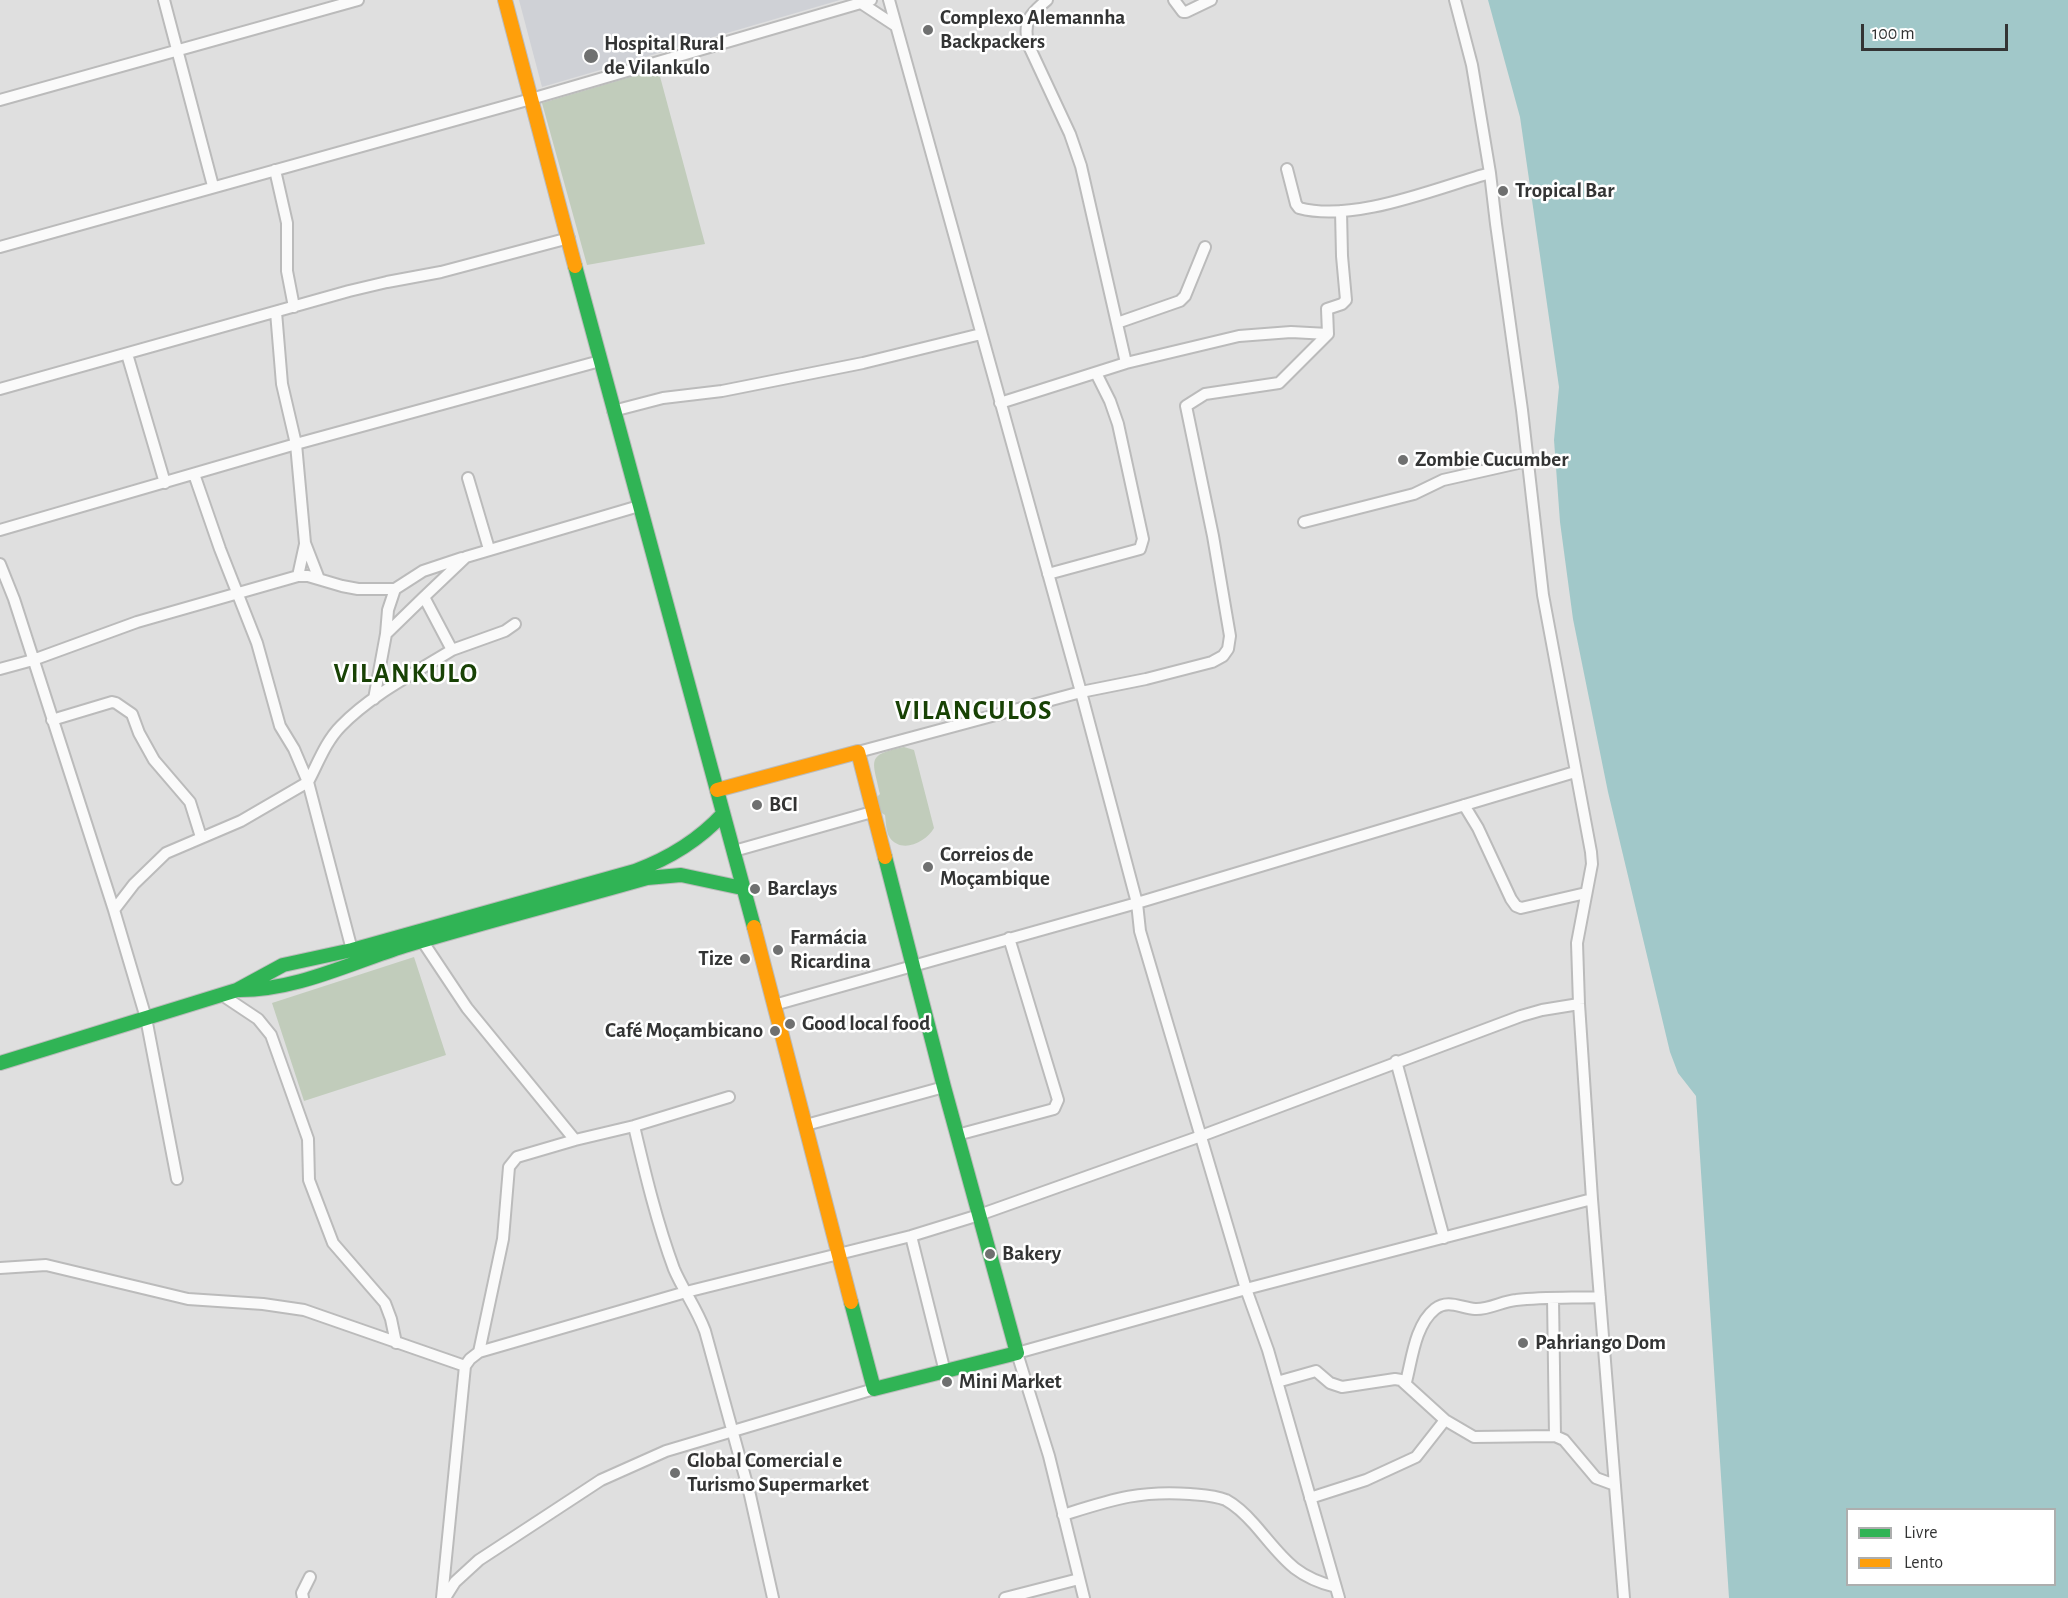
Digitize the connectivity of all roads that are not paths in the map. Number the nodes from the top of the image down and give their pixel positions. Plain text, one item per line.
1 (164, 0) edge
2 (358, 0) edge
3 (505, 0) edge
4 (889, 0) edge
5 (1047, 0) edge
6 (1174, 0) edge
7 (1211, 0) edge
8 (1455, 0) edge
9 (866, 2) edge
10 (896, 26) junction
11 (177, 51) junction
12 (531, 99) junction
13 (0, 100) edge
14 (1287, 169) dead end
15 (275, 170) junction
16 (1490, 173) junction
17 (213, 186) junction
18 (1341, 211) junction
19 (569, 238) junction
20 (0, 247) edge
21 (1205, 247) dead end
22 (294, 307) junction
23 (276, 312) junction
24 (1117, 323) junction
25 (981, 334) junction
26 (1328, 334) junction
27 (127, 354) junction
28 (600, 361) junction
29 (1126, 363) junction
30 (1096, 373) junction
31 (0, 389) edge
32 (1000, 403) junction
33 (614, 411) junction
34 (296, 444) junction
35 (1527, 461) junction
36 (194, 474) junction
37 (468, 478) dead end
38 (165, 483) junction
39 (639, 506) junction
40 (1304, 522) dead end
41 (0, 530) edge
42 (305, 543) junction
43 (489, 549) junction
44 (466, 557) junction
45 (0, 564) edge
46 (1048, 574) junction
47 (298, 576) junction
48 (319, 579) junction
49 (395, 589) junction
50 (237, 595) junction
51 (424, 597) junction
52 (515, 624) dead end
53 (386, 634) junction
54 (452, 650) junction
55 (33, 660) junction
56 (0, 669) edge
57 (1081, 692) junction
58 (374, 699) junction
59 (52, 720) junction
60 (858, 752) junction
61 (1575, 772) junction
62 (308, 782) junction
63 (717, 790) junction
64 (1464, 805) junction
65 (872, 812) junction
66 (723, 814) junction
67 (201, 837) junction
68 (734, 851) junction
69 (742, 888) junction
70 (1586, 893) junction
71 (1137, 903) junction
72 (114, 910) junction
73 (1009, 938) junction
74 (423, 942) junction
75 (352, 950) junction
76 (291, 964) junction
77 (912, 965) junction
78 (269, 971) junction
79 (295, 982) junction
80 (273, 988) junction
81 (237, 990) junction
82 (222, 995) junction
83 (1580, 1004) junction
84 (774, 1005) junction
85 (146, 1018) junction
86 (1396, 1061) junction
87 (0, 1063) edge
88 (944, 1087) junction
89 (729, 1097) dead end
90 (806, 1125) junction
91 (634, 1126) junction
92 (957, 1135) junction
93 (1201, 1136) junction
94 (575, 1140) junction
95 (177, 1179) dead end
96 (1592, 1199) junction
97 (980, 1215) junction
98 (911, 1236) junction
99 (1444, 1238) junction
100 (838, 1254) junction
101 (0, 1268) edge
102 (1246, 1288) junction
103 (686, 1292) junction
104 (1600, 1297) junction
105 (1553, 1298) junction
106 (396, 1343) junction
107 (479, 1352) junction
108 (1017, 1353) junction
109 (465, 1366) junction
110 (945, 1372) junction
111 (1277, 1382) junction
112 (1406, 1382) junction
113 (874, 1389) junction
114 (1445, 1420) junction
115 (732, 1430) junction
116 (1555, 1436) junction
117 (1615, 1485) junction
118 (1310, 1498) junction
119 (1063, 1515) junction
120 (310, 1577) dead end
121 (1079, 1579) junction
122 (1336, 1587) junction
123 (303, 1598) edge
124 (443, 1598) edge
125 (773, 1598) edge
126 (1005, 1598) edge
127 (1084, 1598) edge
128 (1340, 1598) edge
129 (1624, 1598) edge

1 - 11 street
2 - 11 street
3 - 12 main road
4 - 10 street
5 - 24 street
6 - 7 street
8 - 16 street
9 - 10 street
9 - 12 street
10 - 25 street
11 - 13 street
11 - 17 street
12 - 15 street
12 - 19 main road
14 - 18 street
15 - 17 street
15 - 22 street
16 - 18 street
16 - 35 street
17 - 20 street
18 - 26 street
19 - 22 street
19 - 28 main road
21 - 24 street
22 - 23 street
23 - 27 street
23 - 34 street
24 - 29 street
25 - 32 street
25 - 33 street
26 - 29 street
26 - 57 street
27 - 31 street
27 - 38 street
28 - 33 main road
28 - 34 street
29 - 30 street
30 - 32 street
30 - 46 street
32 - 46 street
33 - 39 main road
34 - 36 street
34 - 42 street
35 - 40 street
35 - 61 street
36 - 38 street
36 - 50 street
37 - 43 street
38 - 41 street
39 - 43 street
39 - 63 main road
42 - 47 street
42 - 48 street
43 - 44 street
44 - 49 street
44 - 51 street
45 - 55 street
46 - 57 street
47 - 48 street
47 - 50 street
48 - 49 street
49 - 53 street
50 - 55 street
50 - 62 street
51 - 53 street
51 - 54 street
52 - 54 street
53 - 58 street
54 - 58 street
55 - 56 street
55 - 59 street
57 - 60 street
57 - 71 street
58 - 62 street
59 - 67 street
59 - 72 street
60 - 63 main road
60 - 65 main road
61 - 64 street
61 - 70 street
62 - 67 street
62 - 75 street
63 - 66 main road
64 - 70 street
64 - 71 street
65 - 68 street
65 - 77 main road
66 - 68 main road
66 - 75 main road
67 - 72 street
68 - 69 main road
69 - 74 main road
69 - 84 main road
70 - 83 street
71 - 73 street
71 - 93 street
72 - 85 street
73 - 77 street
73 - 92 street
74 - 79 main road
74 - 94 street
75 - 76 main road
76 - 78 main road
76 - 79 main road
77 - 84 street
77 - 88 main road
78 - 80 main road
78 - 81 main road
79 - 80 main road
80 - 81 main road
81 - 82 main road
82 - 85 main road
82 - 106 street
83 - 86 street
83 - 96 street
84 - 90 main road
85 - 87 main road
85 - 95 street
86 - 93 street
86 - 99 street
88 - 90 street
88 - 92 main road
89 - 91 street
90 - 100 main road
91 - 94 street
91 - 103 street
92 - 97 main road
93 - 97 street
93 - 102 street
94 - 107 street
96 - 99 street
96 - 104 street
97 - 98 street
97 - 108 main road
98 - 100 street
98 - 110 street
99 - 102 street
100 - 103 street
100 - 113 main road
101 - 106 street
102 - 108 street
102 - 111 street
103 - 107 street
103 - 115 street
104 - 105 street
104 - 117 street
105 - 112 street
105 - 116 street
106 - 109 street
107 - 109 street
108 - 110 main road
108 - 119 street
109 - 124 street
110 - 113 main road
111 - 112 street
111 - 118 street
112 - 114 street
113 - 115 street
114 - 116 street
114 - 118 street
115 - 124 street
115 - 125 street
116 - 117 street
117 - 129 street
118 - 122 street
119 - 121 street
119 - 122 street
120 - 123 street
121 - 126 street
121 - 127 street
122 - 128 street

